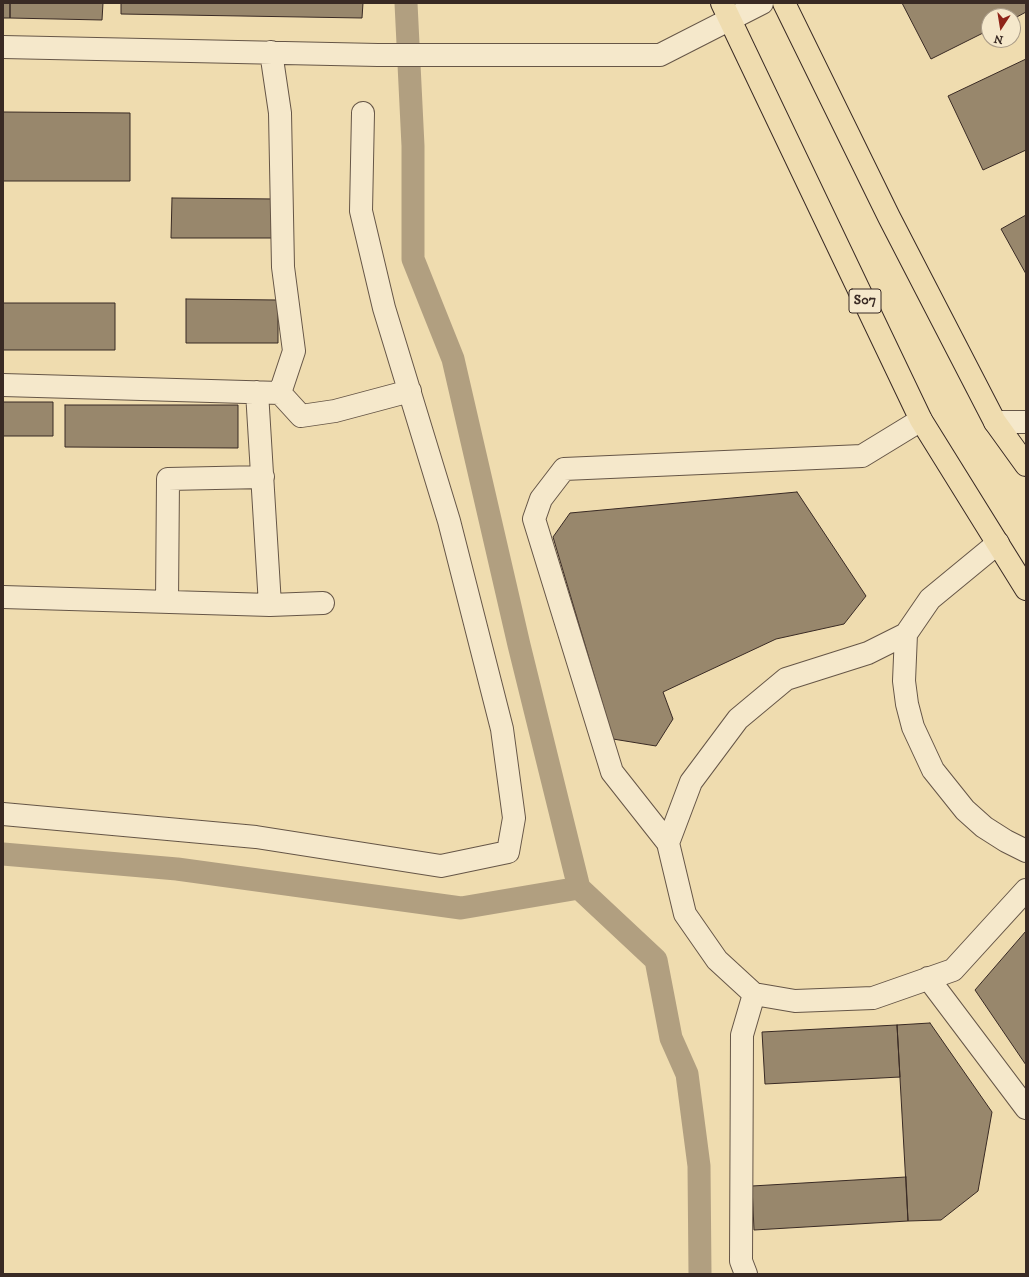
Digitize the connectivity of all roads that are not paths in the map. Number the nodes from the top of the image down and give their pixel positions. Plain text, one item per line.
1 (762, 3) edge
2 (784, 3) edge
3 (726, 11) edge
4 (3, 47) edge
5 (271, 52) junction
6 (363, 114) dead end
7 (3, 385) edge
8 (410, 391) junction
9 (257, 392) junction
10 (280, 393) junction
11 (921, 420) junction
12 (995, 422) junction
13 (1026, 422) edge
14 (1026, 465) edge
15 (263, 477) junction
16 (998, 543) junction
17 (1026, 589) edge
18 (3, 597) edge
19 (167, 602) junction
20 (323, 603) dead end
21 (270, 605) junction
22 (906, 634) junction
23 (3, 814) edge
24 (668, 843) junction
25 (1026, 851) edge
26 (1026, 890) edge
27 (928, 978) junction
28 (754, 994) junction
29 (1026, 1108) edge
30 (746, 1274) edge

1 - 3 street
2 - 12 highway
3 - 5 street
3 - 11 highway, S07
4 - 5 street
5 - 10 street
6 - 8 street
7 - 9 street
8 - 10 street
8 - 23 street
9 - 10 street
9 - 15 street
11 - 16 highway, S07
11 - 24 street
12 - 13 street
12 - 14 highway
15 - 19 street
15 - 21 street
16 - 17 highway, S07
16 - 22 street
18 - 19 street
19 - 21 street
20 - 21 street
22 - 24 street
22 - 25 street
24 - 28 street
26 - 27 street
27 - 28 street
27 - 29 street
28 - 30 street

